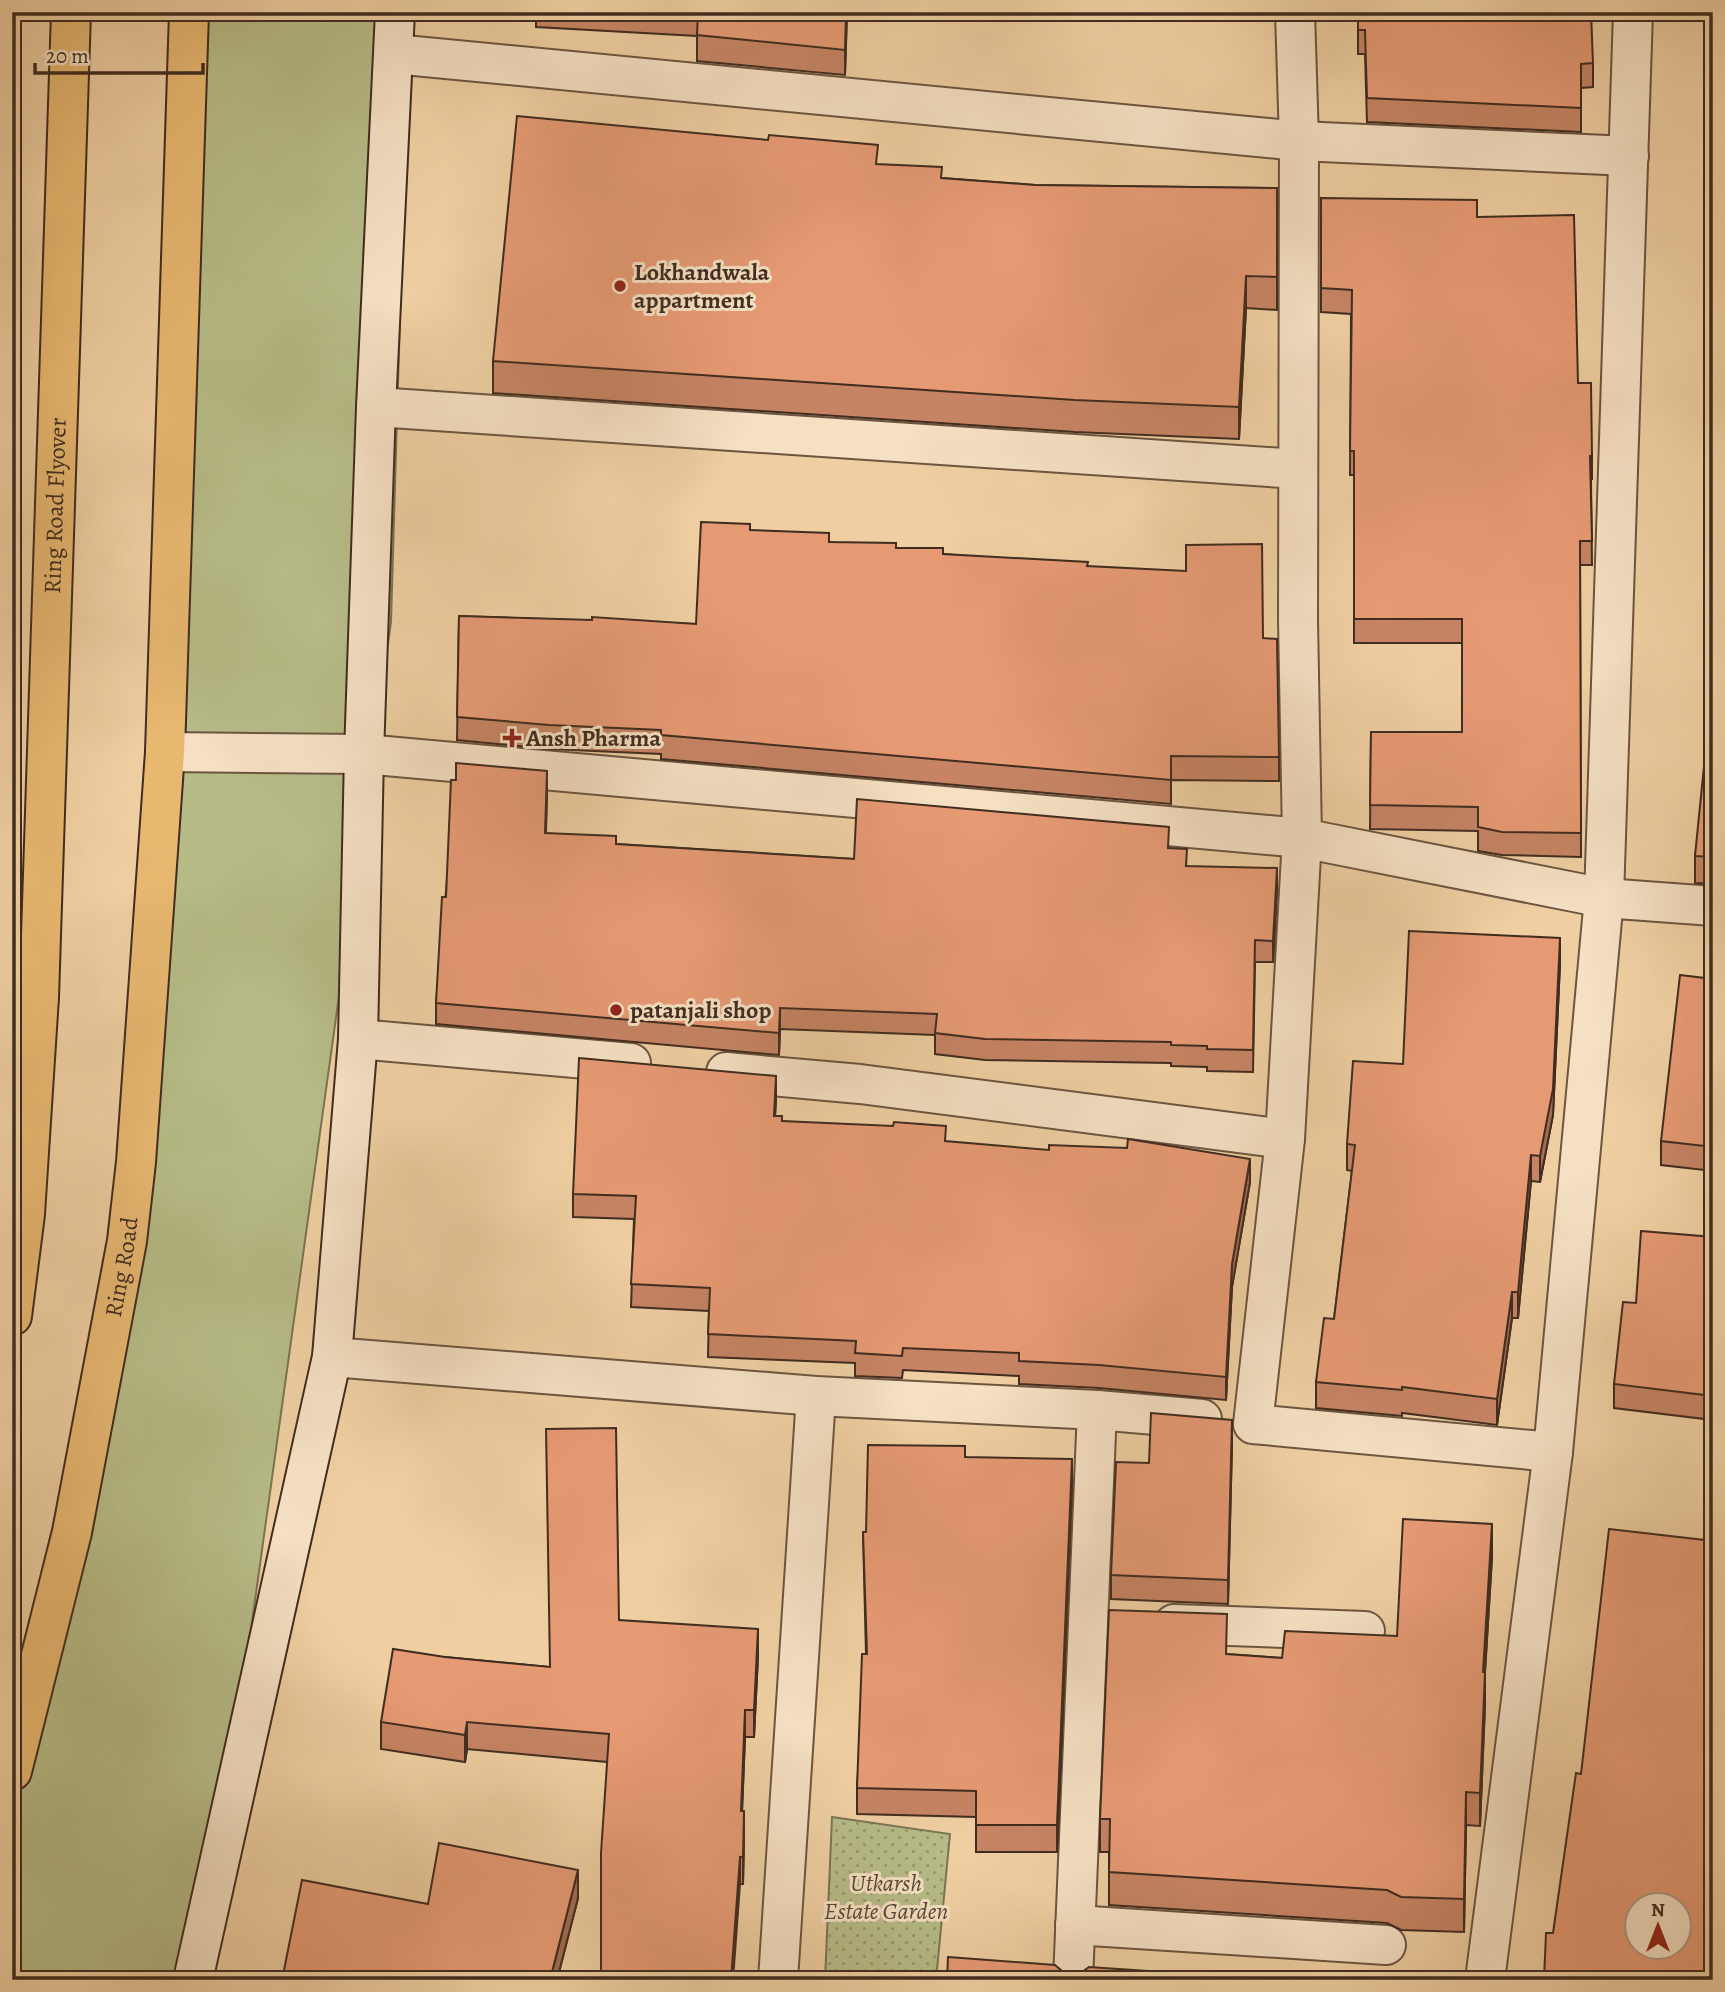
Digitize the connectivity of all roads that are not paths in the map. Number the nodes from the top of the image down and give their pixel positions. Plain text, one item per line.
1 (71, 12) edge
2 (189, 12) edge
3 (395, 12) edge
4 (1296, 12) edge
5 (1633, 12) edge
6 (394, 54) junction
7 (1299, 141) junction
8 (1629, 156) junction
9 (376, 407) junction
10 (1298, 469) junction
11 (165, 752) junction
12 (364, 754) junction
13 (1302, 838) junction
14 (1604, 898) junction
15 (1713, 906) edge
16 (26, 995) edge
17 (358, 1039) junction
18 (1285, 1139) junction
19 (12, 1316) edge
20 (332, 1357) junction
21 (816, 1396) junction
22 (1097, 1410) junction
23 (1253, 1424) junction
24 (1553, 1452) junction
25 (1088, 1620) junction
26 (1365, 1631) dead end
27 (12, 1771) edge
28 (1075, 1925) junction
29 (1386, 1945) dead end
30 (193, 1980) edge
31 (778, 1980) edge
32 (1073, 1980) edge
33 (1485, 1980) edge

1 - 16 main road, Ring Road Flyover
2 - 11 main road
3 - 6 street
4 - 7 street
5 - 8 street
6 - 7 street
6 - 9 street
7 - 8 street
7 - 10 street
8 - 14 street
9 - 10 street
9 - 12 street
10 - 13 street
11 - 12 street
11 - 27 main road, Ring Road
12 - 13 street
12 - 17 street
13 - 14 street
13 - 18 street
14 - 15 street
14 - 24 street
16 - 19 main road
17 - 18 street
17 - 20 street
18 - 23 street
20 - 21 street
20 - 30 street
21 - 22 street
21 - 31 street
22 - 23 street
22 - 25 street
23 - 24 street
24 - 33 street
25 - 26 street
25 - 28 street
28 - 29 street
28 - 32 street

